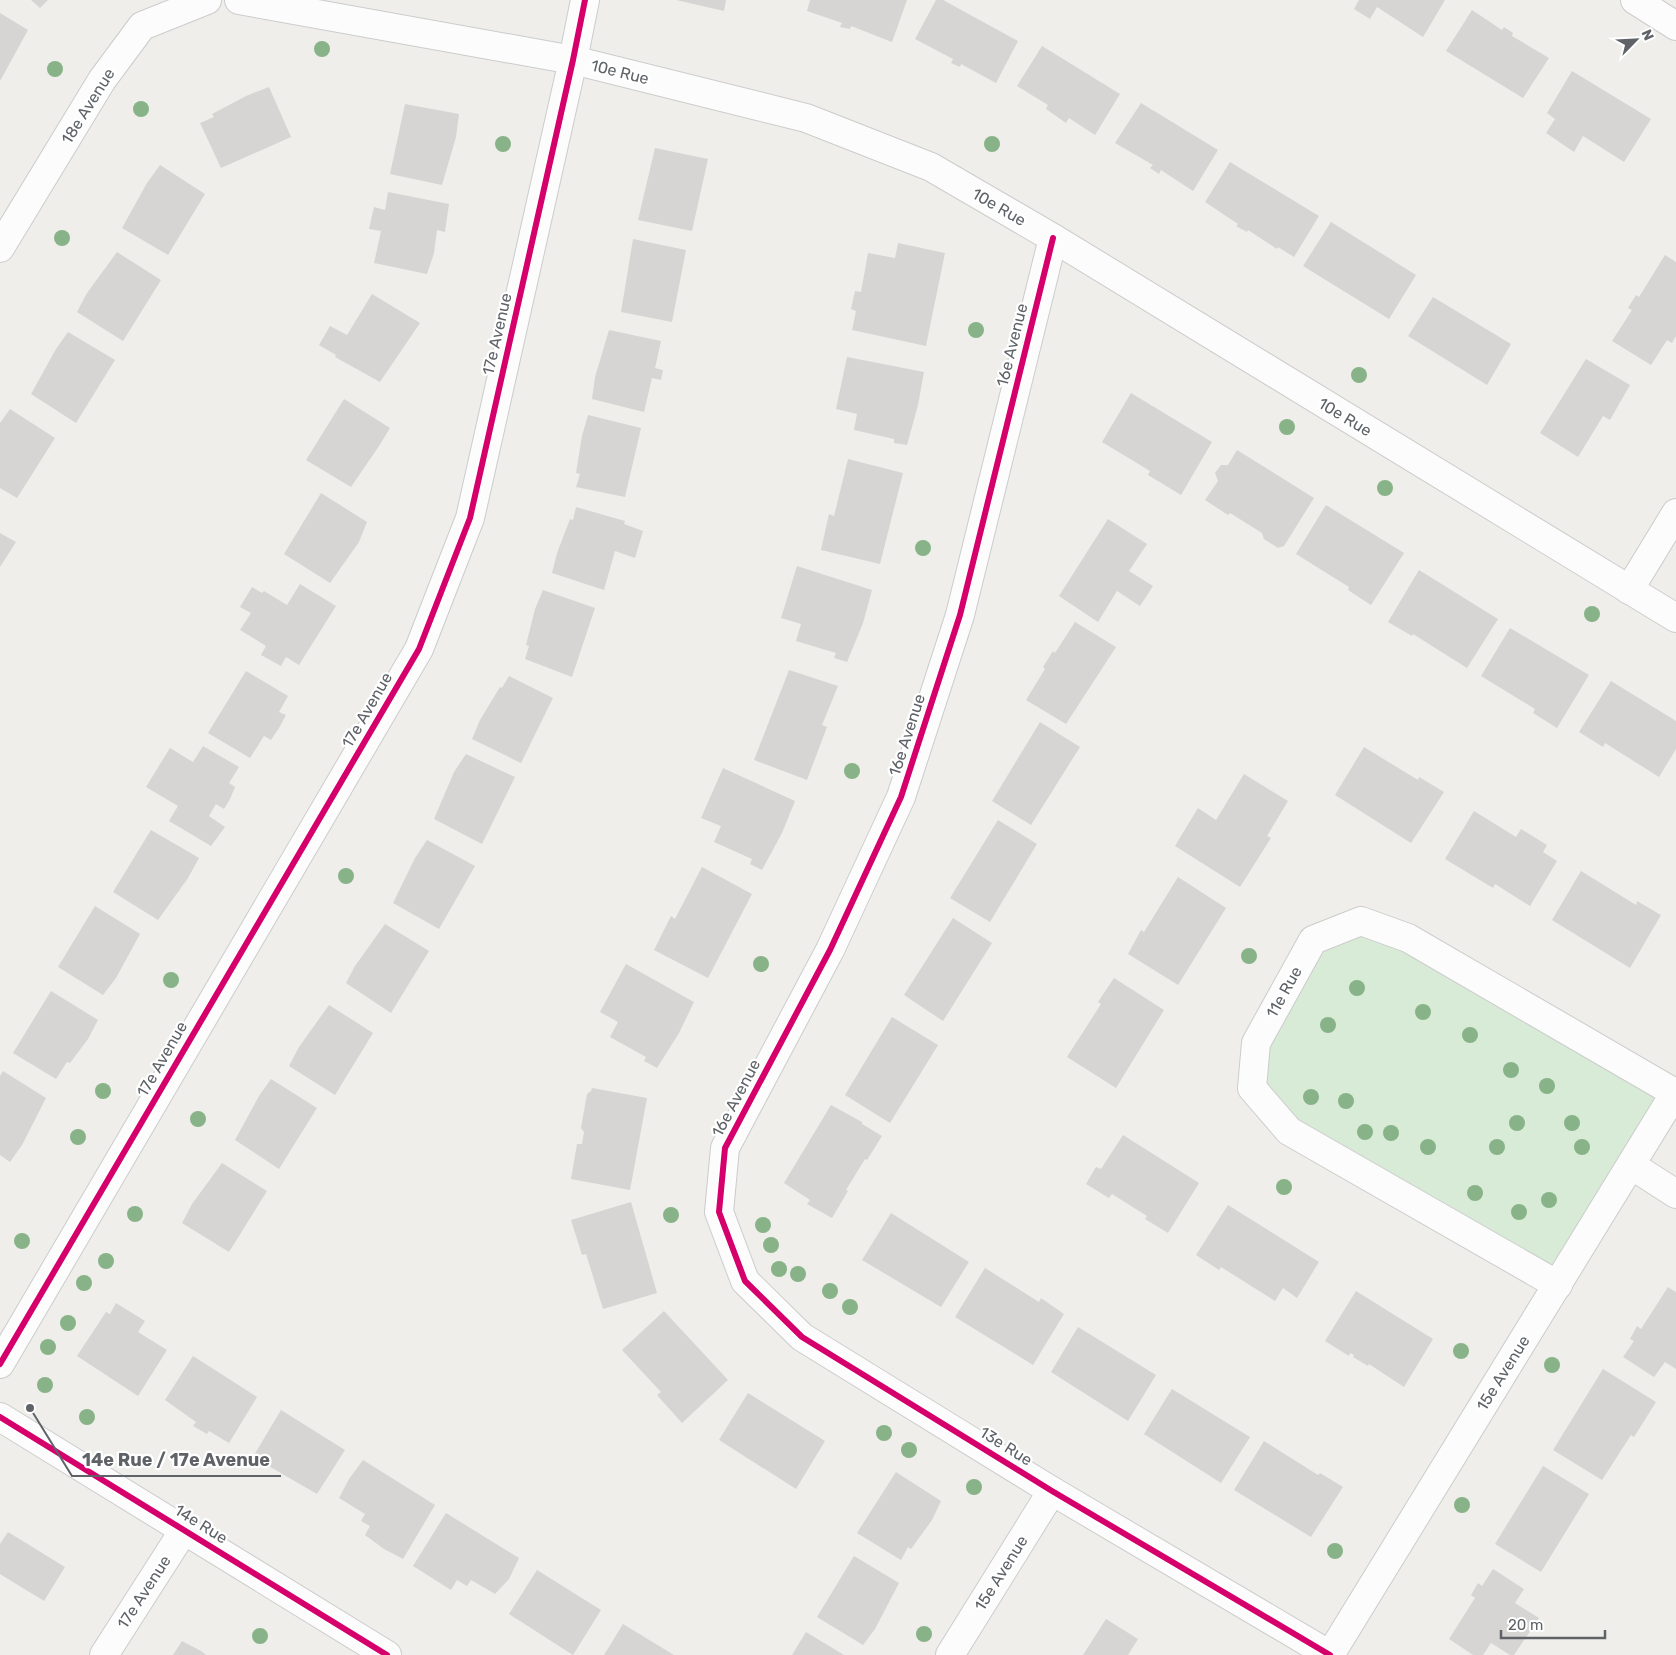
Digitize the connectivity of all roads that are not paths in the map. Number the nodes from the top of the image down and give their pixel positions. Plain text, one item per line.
1 (207, 0) edge
2 (239, 0) edge
3 (585, 0) edge
4 (1635, 0) edge
5 (1676, 26) edge
6 (573, 60) junction
7 (1053, 238) junction
8 (0, 248) edge
9 (1676, 513) edge
10 (1628, 590) junction
11 (1676, 618) edge
12 (1675, 1092) edge
13 (1631, 1165) junction
14 (1676, 1194) edge
15 (719, 1212) joint
16 (1558, 1285) junction
17 (0, 1364) edge
18 (0, 1417) edge
19 (1052, 1491) junction
20 (184, 1530) junction
21 (104, 1655) edge
22 (387, 1655) edge
23 (950, 1655) edge
24 (1330, 1655) edge

1 - 8 street, 18e Avenue
2 - 6 street, 10e Rue
3 - 6 street, 17e Avenue
4 - 5 street
6 - 7 street, 10e Rue
6 - 17 street, 17e Avenue
7 - 10 street, 10e Rue
7 - 15 street, 16e Avenue
9 - 10 street
10 - 11 street, 10e Rue
12 - 13 street, 15e Avenue
12 - 16 street, 11e Rue
13 - 14 street
13 - 16 street, 15e Avenue
15 - 19 street, 13e Rue
16 - 24 street, 15e Avenue
18 - 20 street, 14e Rue
19 - 23 street, 15e Avenue
19 - 24 street, 13e Rue
20 - 21 street, 17e Avenue
20 - 22 street, 14e Rue

